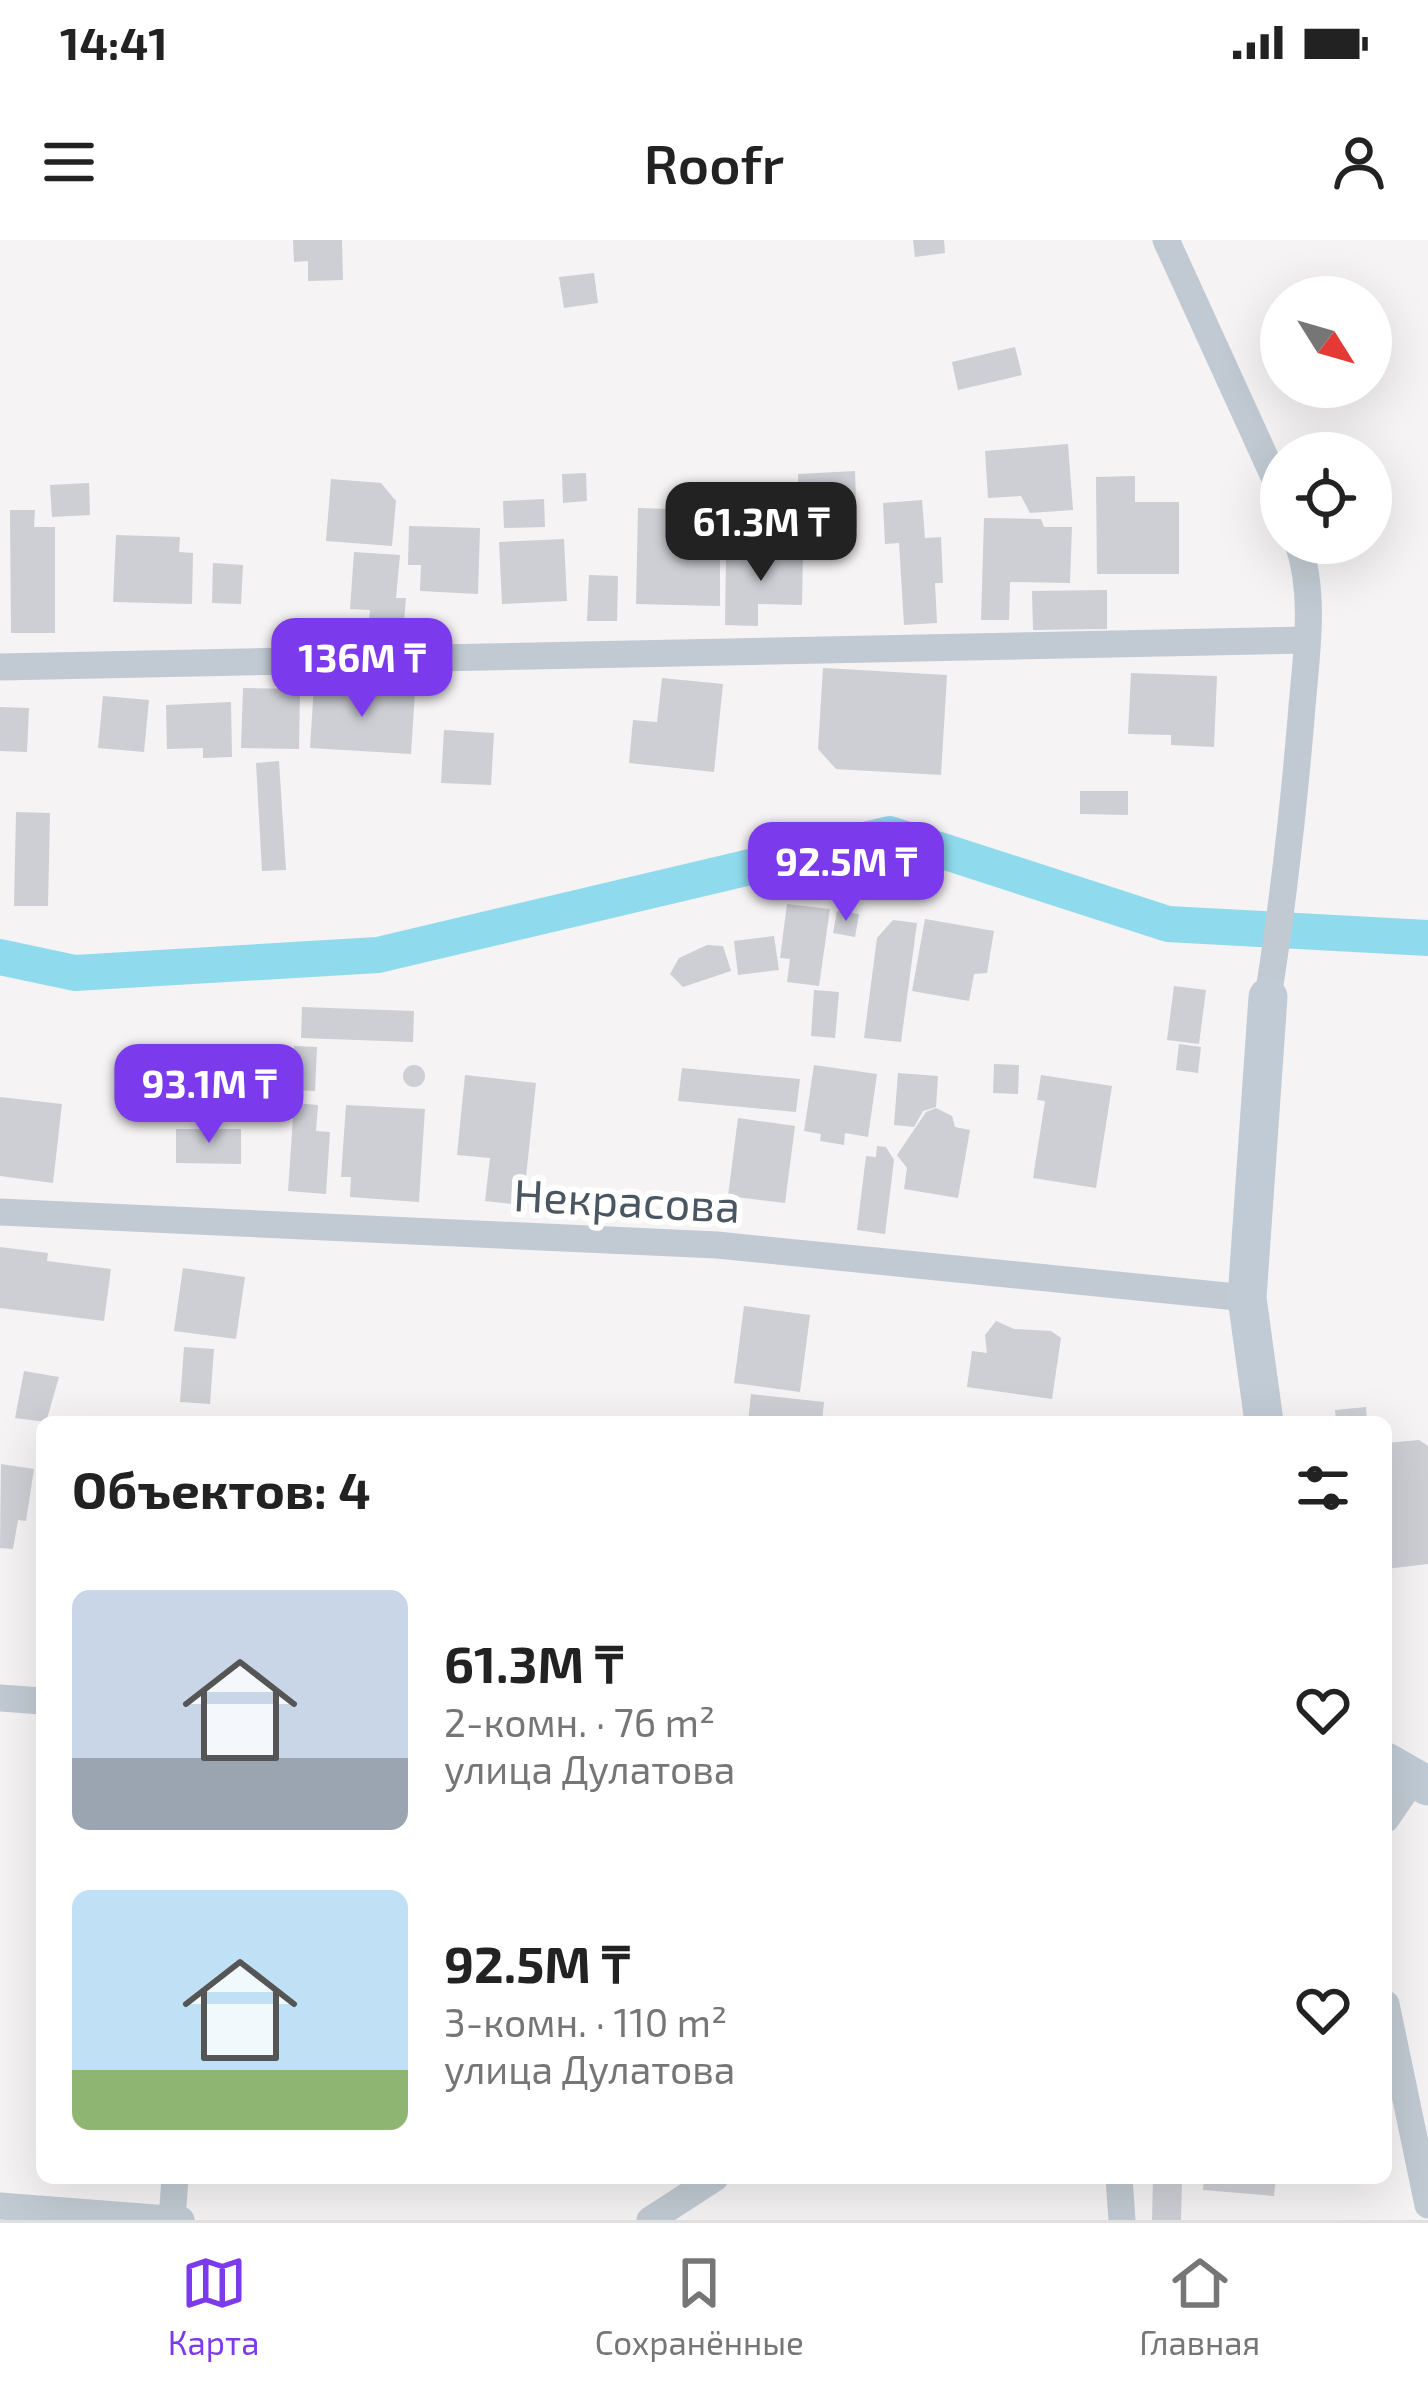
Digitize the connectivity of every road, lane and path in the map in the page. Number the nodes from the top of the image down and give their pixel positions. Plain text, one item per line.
1 (1166, 240) edge
2 (1260, 447) edge
3 (1305, 564) edge
4 (1307, 640) junction
5 (0, 667) edge
6 (1268, 997) joint
7 (0, 1212) edge
8 (1247, 1298) junction
9 (1263, 1416) edge
10 (0, 1698) edge
11 (36, 1701) edge
12 (1409, 1777) edge
13 (1392, 1809) edge
14 (1392, 2033) edge
15 (175, 2184) edge
16 (707, 2184) edge
17 (1119, 2184) edge
18 (1428, 2205) edge
19 (0, 2206) edge
20 (172, 2220) edge
21 (181, 2220) edge
22 (650, 2220) edge
23 (1122, 2220) edge

1 - 2 street
3 - 4 street
4 - 5 street
4 - 6 street
6 - 8 street
7 - 8 street, Некрасова
8 - 9 street
10 - 11 street
12 - 13 street
14 - 18 street
15 - 20 street
16 - 22 street
17 - 23 street
19 - 20 street
20 - 21 street

